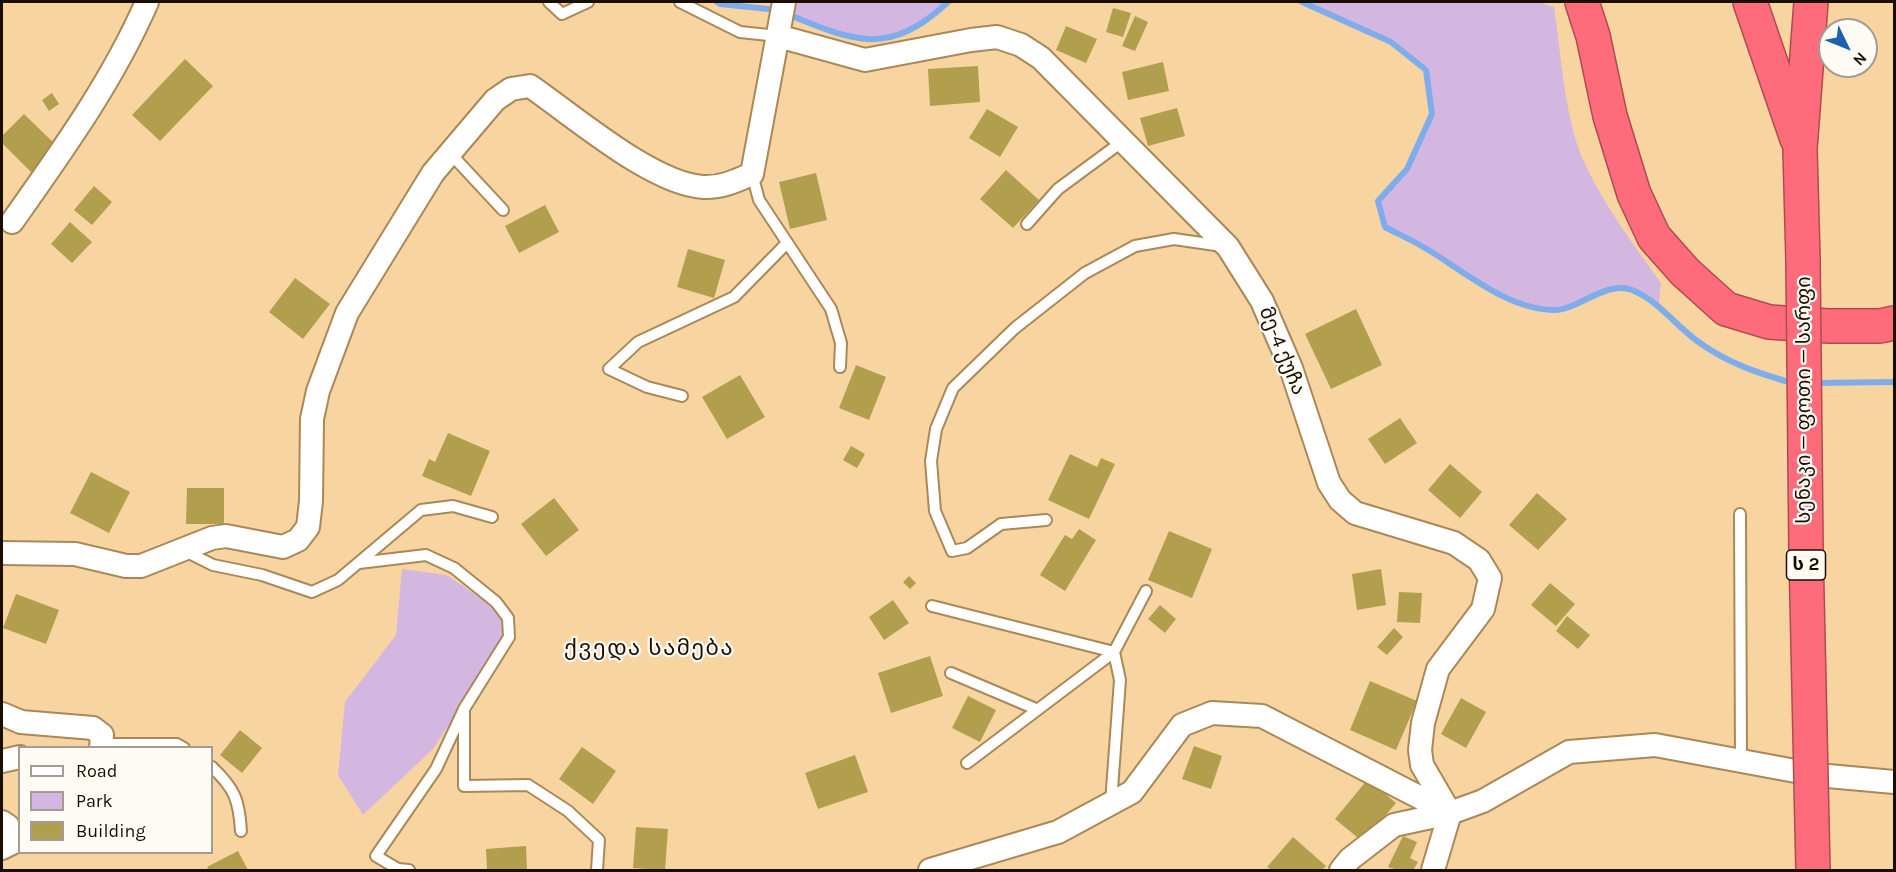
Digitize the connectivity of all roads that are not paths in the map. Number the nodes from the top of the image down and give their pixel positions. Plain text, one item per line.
1 (147, 2) edge
2 (549, 2) edge
3 (588, 2) edge
4 (680, 2) edge
5 (1582, 2) edge
6 (1750, 2) edge
7 (1811, 2) edge
8 (1832, 2) edge
9 (781, 18) edge
10 (1808, 42) junction
11 (1123, 141) junction
12 (1800, 149) junction
13 (450, 153) junction
14 (752, 174) junction
15 (503, 210) dead end
16 (12, 222) dead end
17 (1027, 224) dead end
18 (787, 243) junction
19 (1228, 247) junction
20 (1894, 323) edge
21 (840, 367) dead end
22 (682, 396) dead end
23 (1740, 514) dead end
24 (492, 517) dead end
25 (1046, 520) dead end
26 (182, 549) junction
27 (2, 553) edge
28 (359, 562) junction
29 (1146, 591) dead end
30 (932, 606) dead end
31 (1114, 652) junction
32 (951, 673) dead end
33 (464, 709) junction
34 (1036, 709) junction
35 (2, 714) edge
36 (102, 746) edge
37 (182, 746) edge
38 (18, 757) edge
39 (2, 761) edge
40 (1741, 761) junction
41 (968, 763) dead end
42 (213, 768) edge
43 (1894, 782) edge
44 (1111, 804) junction
45 (1450, 813) junction
46 (2, 822) edge
47 (241, 831) dead end
48 (2, 848) edge
49 (409, 870) edge
50 (597, 870) edge
51 (930, 870) edge
52 (1341, 870) edge
53 (1433, 870) edge
54 (1813, 870) edge

1 - 16 street
2 - 3 lane
4 - 9 lane
5 - 20 highway
6 - 12 highway
7 - 10 highway, სენაკი — ფოთი — სარფი / ს 2
8 - 10 highway
9 - 11 street, მე-4 ქუჩა
9 - 14 street
10 - 12 highway, სენაკი — ფოთი — სარფი / ს 2
11 - 17 lane
11 - 19 street, მე-4 ქუჩა
12 - 54 highway, სენაკი — ფოთი — სარფი / ს 2, bridge
13 - 14 street
13 - 15 lane
13 - 26 street
14 - 18 lane
18 - 21 lane
18 - 22 lane
19 - 25 lane
19 - 45 street, მე-4 ქუჩა
23 - 40 lane
24 - 28 lane
26 - 27 street
26 - 28 lane
28 - 33 lane
29 - 31 lane
30 - 31 lane
31 - 34 lane
31 - 44 lane
32 - 34 lane
33 - 49 lane
33 - 50 lane
34 - 41 lane
35 - 36 street
36 - 37 lane
38 - 39 street
40 - 43 street
40 - 45 street
42 - 47 lane
44 - 45 street
44 - 51 street
45 - 52 street
45 - 53 street
46 - 48 street

